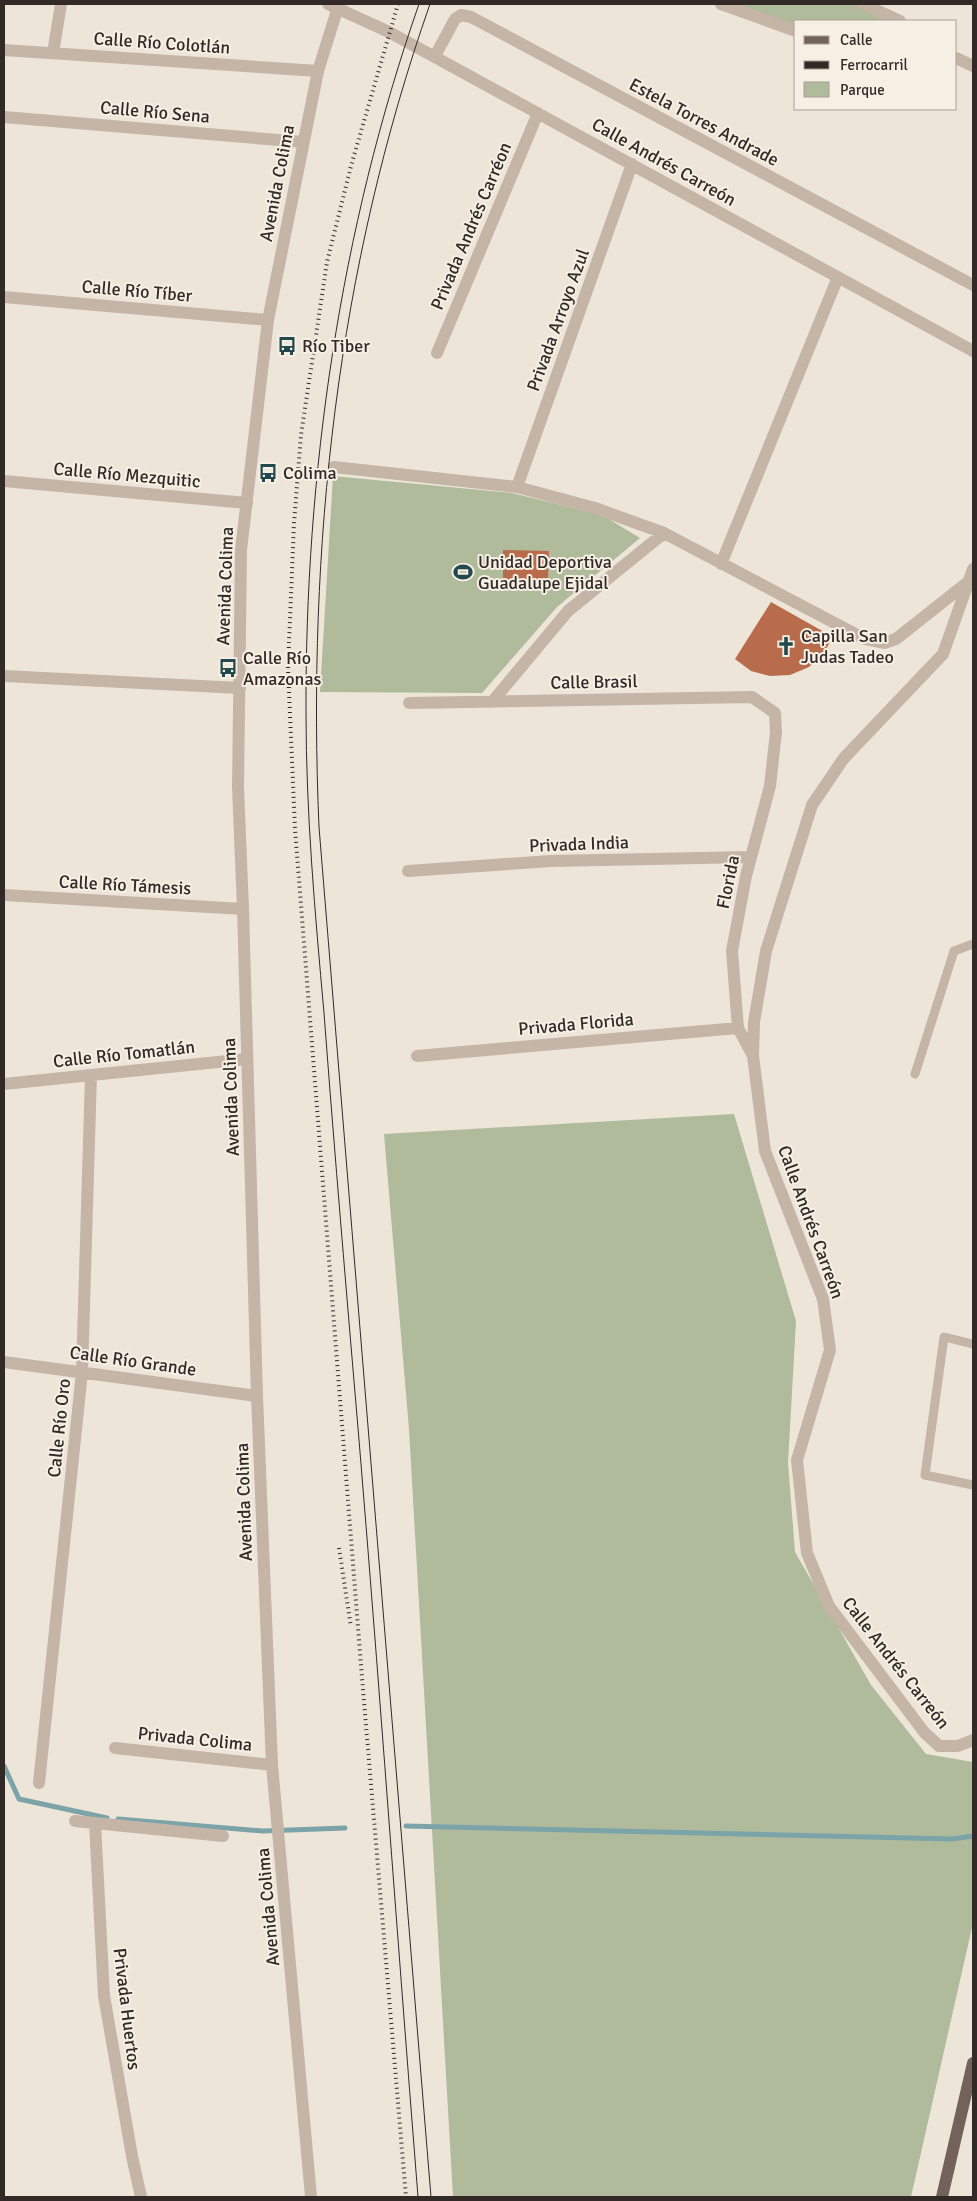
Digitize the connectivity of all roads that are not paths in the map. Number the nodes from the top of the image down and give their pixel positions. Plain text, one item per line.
1 (61, 4) edge
2 (721, 4) edge
3 (863, 4) edge
4 (335, 5) edge
5 (898, 20) edge
6 (794, 30) edge
7 (4, 50) edge
8 (53, 53) junction
9 (435, 56) junction
10 (957, 58) edge
11 (973, 66) edge
12 (318, 71) junction
13 (538, 113) junction
14 (4, 117) edge
15 (303, 142) junction
16 (632, 164) junction
17 (838, 277) junction
18 (973, 285) edge
19 (4, 297) edge
20 (268, 320) junction
21 (973, 351) edge
22 (437, 353) dead end
23 (334, 467) dead end
24 (4, 481) edge
25 (518, 486) junction
26 (247, 503) junction
27 (664, 533) junction
28 (721, 564) junction
29 (973, 569) edge
30 (968, 582) junction
31 (4, 676) edge
32 (240, 688) junction
33 (492, 702) junction
34 (409, 703) dead end
35 (775, 712) joint
36 (751, 858) junction
37 (408, 872) dead end
38 (4, 895) edge
39 (243, 909) junction
40 (973, 944) edge
41 (738, 1028) junction
42 (417, 1056) dead end
43 (753, 1056) junction
44 (247, 1059) junction
45 (916, 1074) dead end
46 (91, 1075) junction
47 (4, 1084) edge
48 (973, 1344) edge
49 (4, 1362) edge
50 (82, 1372) junction
51 (257, 1396) junction
52 (973, 1485) edge
53 (973, 1740) edge
54 (115, 1748) dead end
55 (272, 1765) junction
56 (39, 1783) dead end
57 (75, 1820) dead end
58 (95, 1823) junction
59 (223, 1836) dead end
60 (973, 2062) edge
61 (968, 2110) edge
62 (141, 2197) edge
63 (311, 2197) edge
64 (942, 2197) edge

1 - 8 street
2 - 6 street
3 - 5 street
4 - 9 street, Calle Andrés Carreón
4 - 12 street, Avenida Colima
7 - 8 street, Calle Río Colotlán
8 - 12 street, Calle Río Colotlán
9 - 13 street, Calle Andrés Carreón
9 - 18 street, Estela Torres Andrade
10 - 11 street
12 - 15 street, Avenida Colima
13 - 16 street, Calle Andrés Carreón
13 - 22 street, Privada Andrés Carréon
14 - 15 street, Calle Río Sena
15 - 20 street, Avenida Colima
16 - 17 street, Calle Andrés Carreón
16 - 25 street, Privada Arroyo Azul
17 - 21 street, Calle Andrés Carreón
17 - 28 street
19 - 20 street, Calle Río Tíber
20 - 26 street, Avenida Colima
23 - 25 street
24 - 26 street, Calle Río Mezquitic
25 - 27 street
26 - 32 street, Avenida Colima
27 - 28 street
27 - 33 street
28 - 30 street
29 - 30 street, Calle Andrés Carreón
30 - 43 street, Calle Andrés Carreón
31 - 32 street
32 - 39 street, Avenida Colima
33 - 34 street, Calle Brasil
33 - 35 street, Calle Brasil
35 - 36 street, Florida
36 - 37 street, Privada India
36 - 41 street, Florida
38 - 39 street, Calle Río Támesis
39 - 44 street, Avenida Colima
40 - 45 lane
41 - 42 street, Privada Florida
41 - 43 street, Florida
43 - 53 street, Calle Andrés Carreón
44 - 46 street, Calle Río Tomatlán
44 - 51 street, Avenida Colima
46 - 47 street, Calle Río Tomatlán
46 - 50 street, Calle Río Oro
48 - 52 lane
49 - 50 street, Calle Río Grande
50 - 51 street, Calle Río Grande
50 - 56 street, Calle Río Oro
51 - 55 street, Avenida Colima
54 - 55 street, Privada Colima
55 - 63 street, Avenida Colima
57 - 58 street
58 - 59 street
58 - 62 street, Privada Huertos
60 - 61 main road
61 - 64 main road

